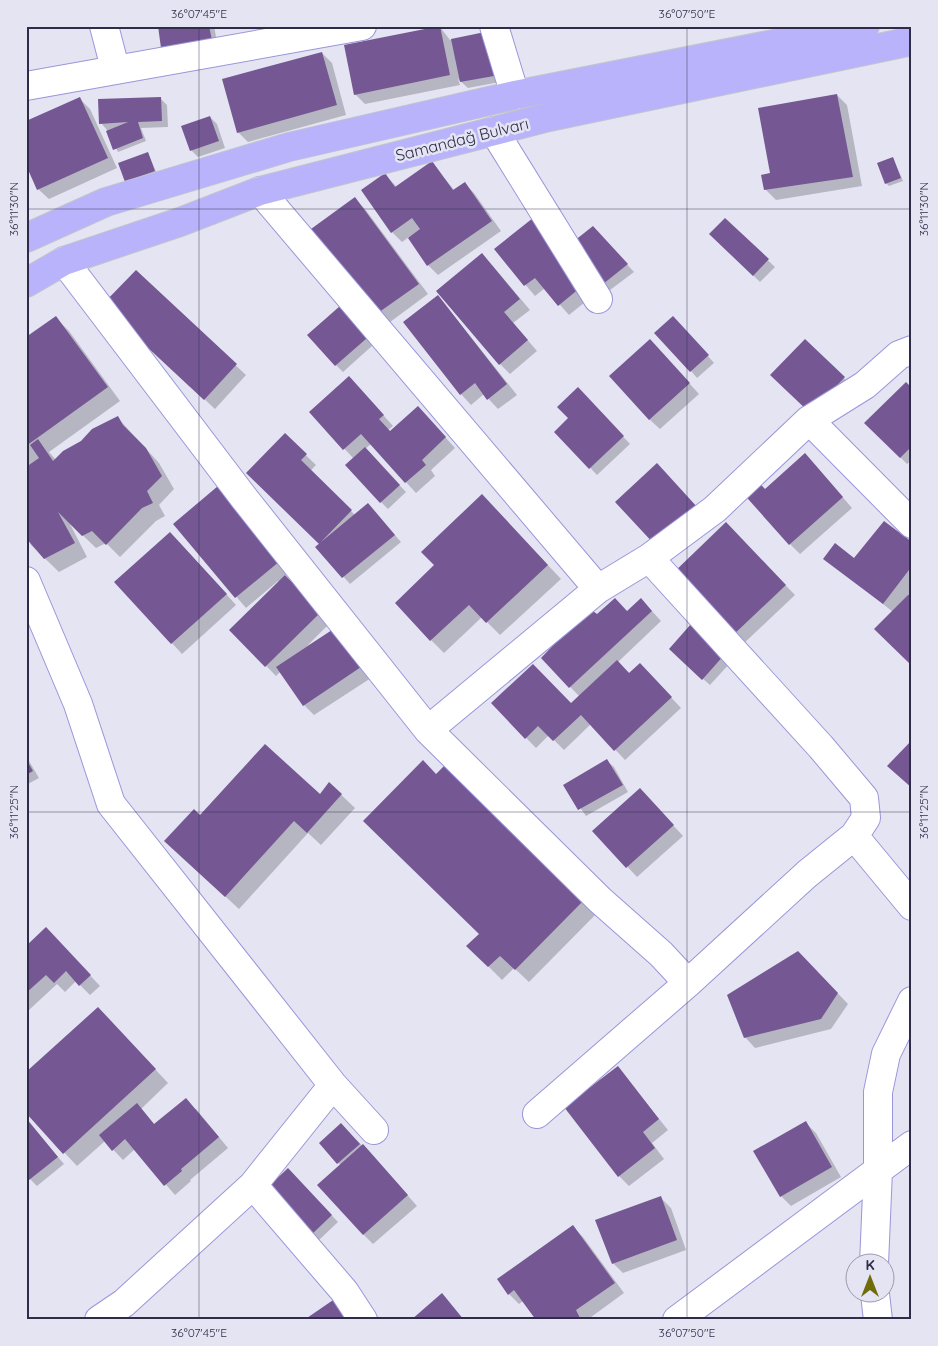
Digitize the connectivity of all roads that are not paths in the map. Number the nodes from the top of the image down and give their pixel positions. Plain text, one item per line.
1 (104, 26) edge
2 (362, 26) edge
3 (494, 26) edge
4 (865, 26) edge
5 (818, 31) edge
6 (912, 41) edge
7 (115, 68) junction
8 (26, 86) edge
9 (515, 95) junction
10 (494, 130) junction
11 (260, 191) junction
12 (26, 238) edge
13 (64, 261) junction
14 (26, 283) edge
15 (598, 298) dead end
16 (912, 350) edge
17 (809, 420) junction
18 (912, 524) edge
19 (649, 558) junction
20 (26, 581) edge
21 (598, 589) junction
22 (428, 730) junction
23 (854, 836) junction
24 (912, 906) edge
25 (688, 984) junction
26 (912, 1001) edge
27 (333, 1086) junction
28 (537, 1114) dead end
29 (374, 1130) dead end
30 (912, 1145) edge
31 (878, 1170) junction
32 (253, 1185) junction
33 (874, 1254) edge
34 (876, 1304) edge
35 (99, 1320) edge
36 (363, 1320) edge
37 (677, 1320) edge
38 (878, 1320) edge

1 - 7 street
2 - 7 street
3 - 9 street
4 - 5 highway, Samandağ Bulvarı
5 - 9 highway, Samandağ Bulvarı
6 - 10 highway, Samandağ Bulvarı
7 - 8 street
9 - 12 highway, Samandağ Bulvarı
10 - 11 highway, Samandağ Bulvarı
10 - 15 street
11 - 13 highway, Samandağ Bulvarı
11 - 21 street
13 - 14 highway, Samandağ Bulvarı
13 - 22 street
16 - 17 street
17 - 18 street
17 - 19 street
19 - 21 street
19 - 23 street
20 - 27 street
21 - 22 street
22 - 25 street
23 - 24 street
23 - 25 street
25 - 28 street
26 - 31 street
27 - 29 street
27 - 32 street
30 - 31 street
31 - 33 street
31 - 37 street
32 - 35 street
32 - 36 street
34 - 38 street

